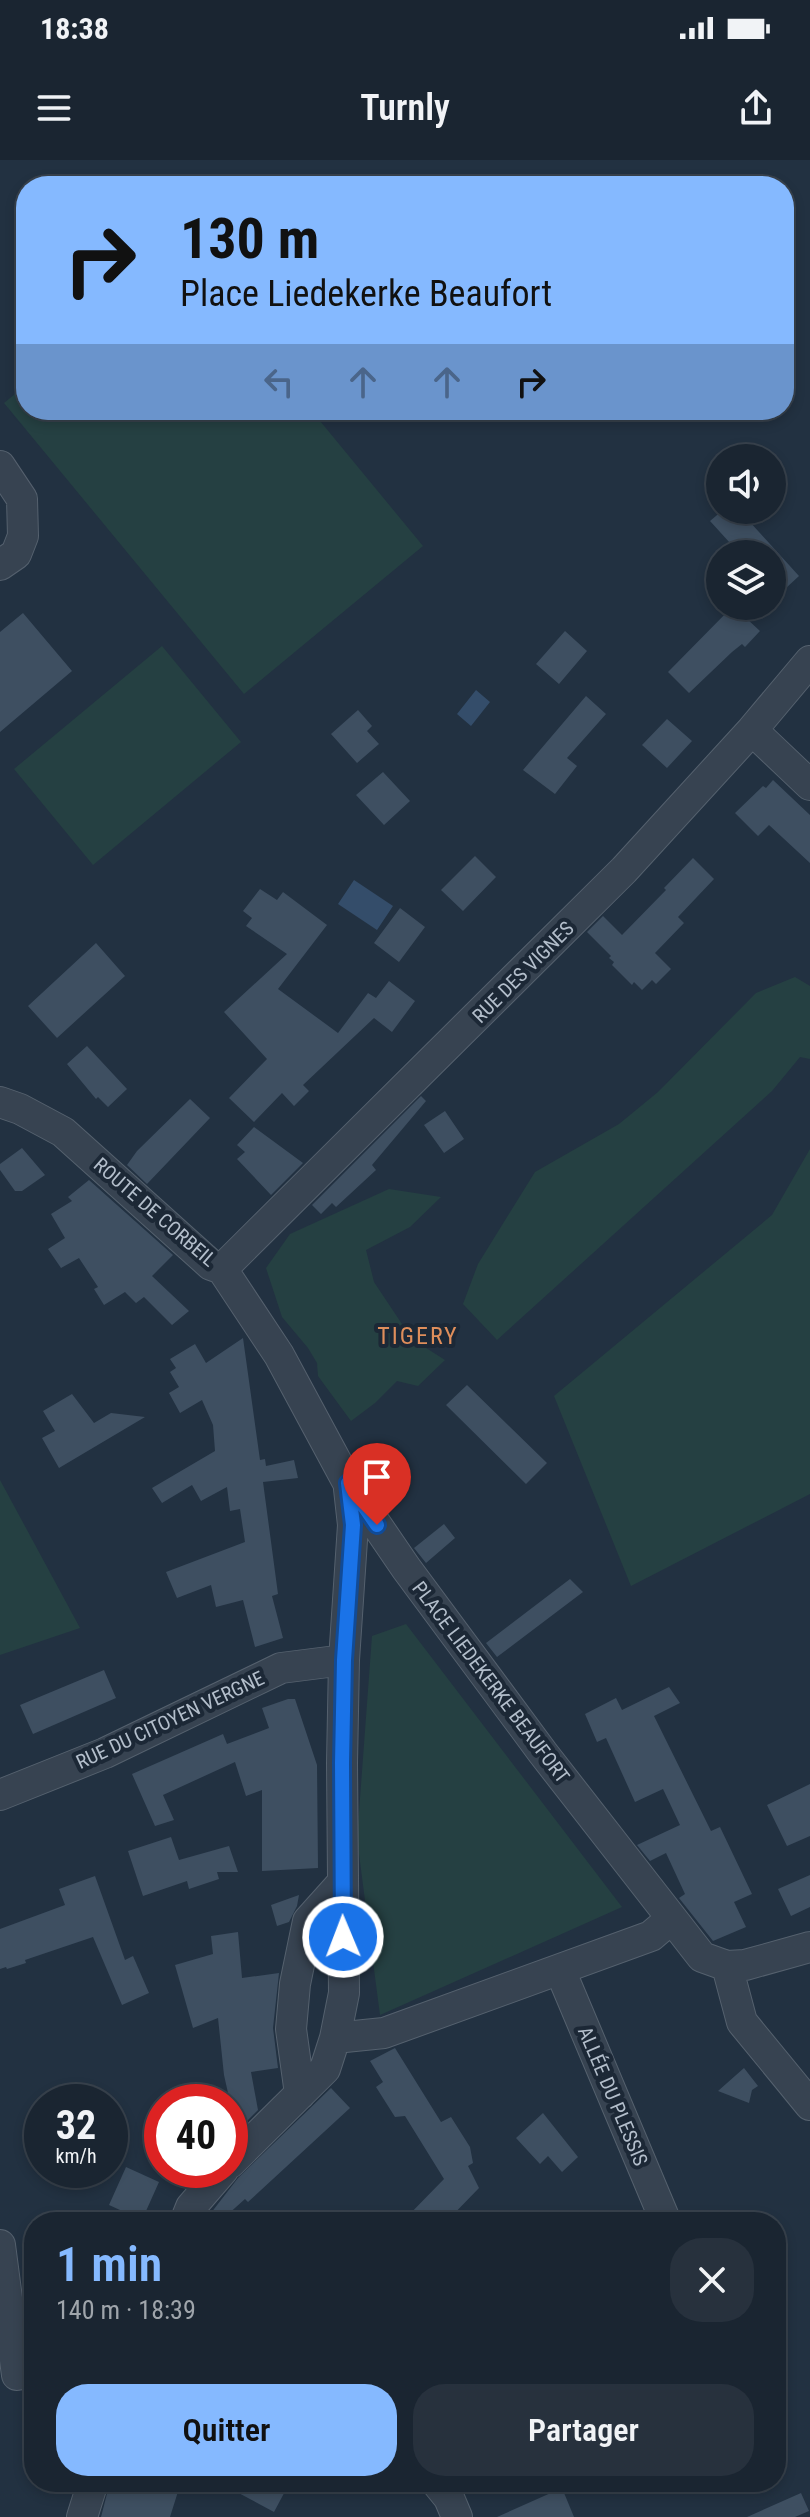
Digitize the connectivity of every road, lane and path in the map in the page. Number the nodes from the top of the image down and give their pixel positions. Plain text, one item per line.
1 (0, 466) edge
2 (0, 565) edge
3 (810, 661) edge
4 (752, 730) junction
5 (810, 785) edge
6 (0, 1102) edge
7 (222, 1269) junction
8 (348, 1483) junction
9 (344, 1660) junction
10 (0, 1795) edge
11 (343, 1882) junction
12 (671, 1919) junction
13 (810, 1947) edge
14 (727, 1966) junction
15 (560, 1970) junction
16 (335, 2038) junction
17 (300, 2094) junction
18 (810, 2105) edge
19 (248, 2145) edge
20 (207, 2188) edge
21 (189, 2212) edge
22 (662, 2212) edge
23 (0, 2245) edge
24 (17, 2375) edge
25 (90, 2492) edge
26 (444, 2492) edge
27 (82, 2517) edge
28 (457, 2517) edge

1 - 2 street
3 - 4 street, RUE DES VIGNES
4 - 5 street
4 - 7 street, RUE DES VIGNES
6 - 7 street, ROUTE DE CORBEIL
7 - 8 street, ROUTE DE CORBEIL
8 - 9 street
8 - 12 street, PLACE LIEDEKERKE BEAUFORT
9 - 10 street, RUE DU CITOYEN VERGNE
9 - 11 street
11 - 16 street
11 - 17 street
12 - 14 street, PLACE LIEDEKERKE BEAUFORT
12 - 15 street
13 - 14 street
14 - 18 street
15 - 16 street
15 - 22 street, ALLÉE DU PLESSIS
16 - 17 street
17 - 19 street
20 - 21 street
23 - 24 street
25 - 27 street
26 - 28 street

